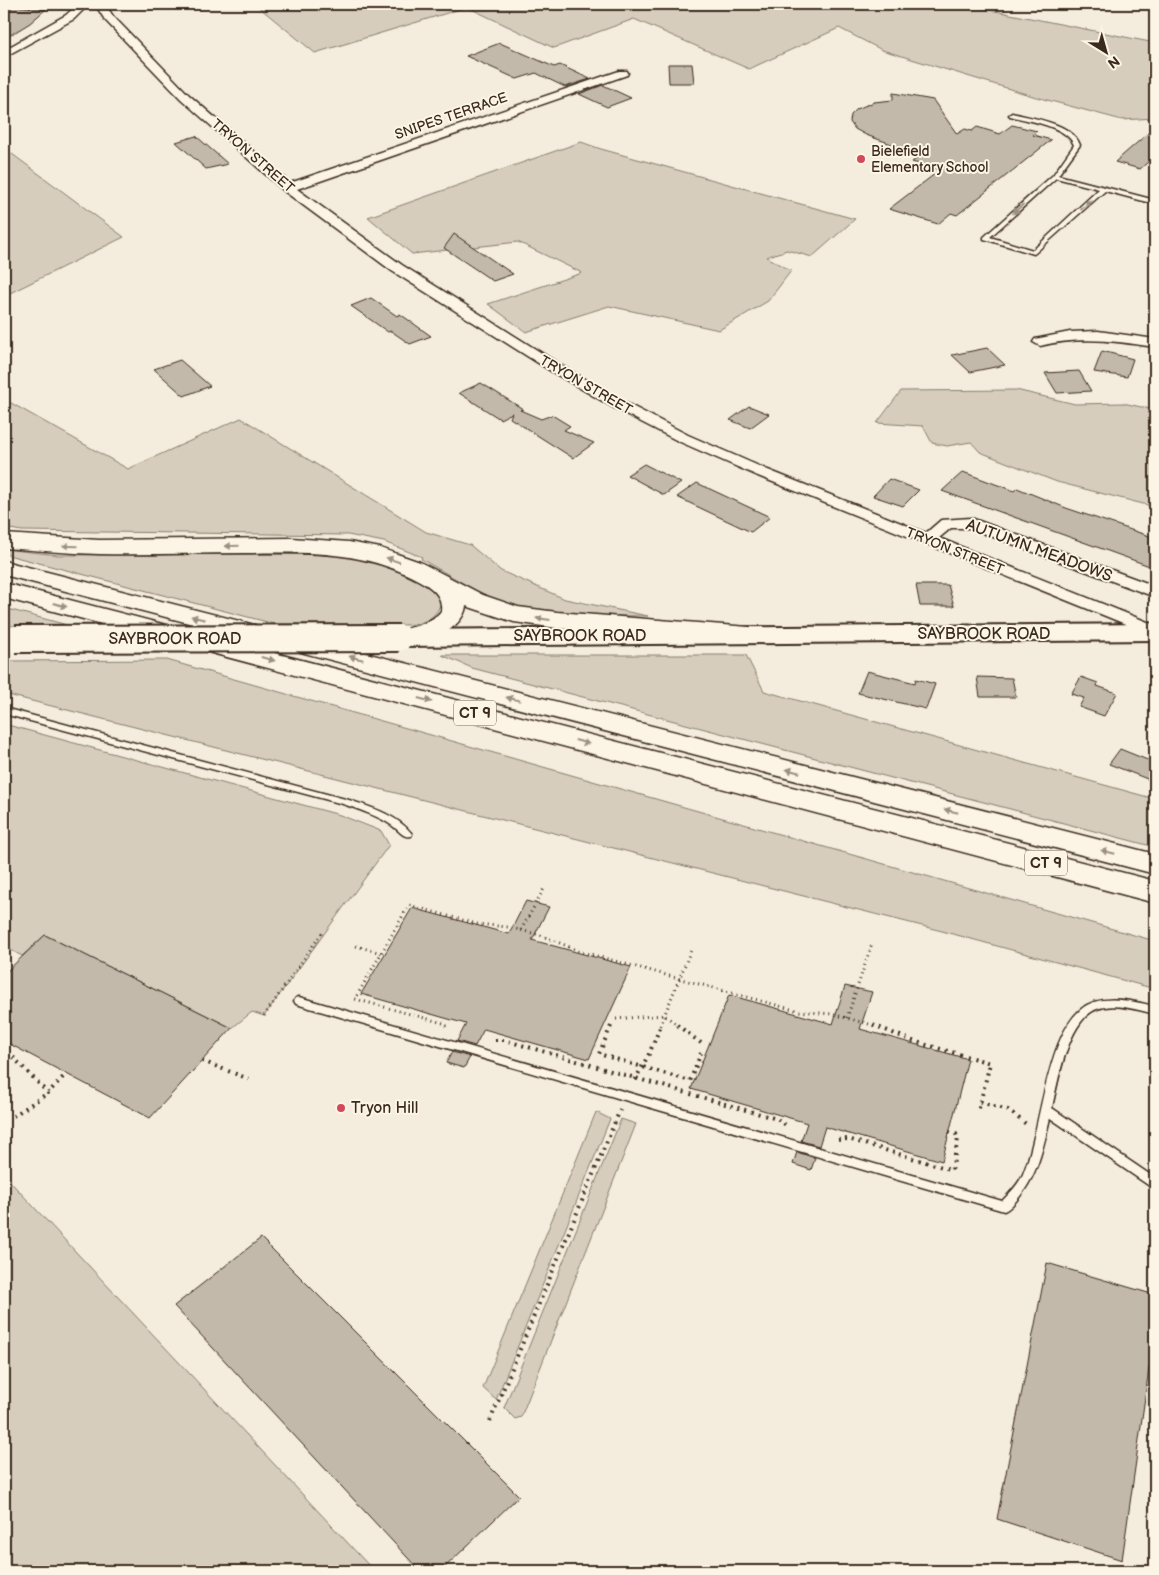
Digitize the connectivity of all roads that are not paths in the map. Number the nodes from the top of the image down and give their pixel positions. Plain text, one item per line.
1 (84, 4) edge
2 (100, 4) edge
3 (4, 54) edge
4 (624, 73) dead end
5 (1012, 115) dead end
6 (1055, 176) junction
7 (288, 188) junction
8 (1103, 189) junction
9 (1155, 202) edge
10 (1040, 342) dead end
11 (1155, 343) edge
12 (928, 540) junction
13 (4, 541) edge
14 (4, 568) edge
15 (431, 577) junction
16 (4, 590) edge
17 (1155, 592) edge
18 (1155, 632) edge
19 (749, 635) junction
20 (399, 638) junction
21 (9, 639) edge
22 (4, 711) edge
23 (408, 834) dead end
24 (937, 834) junction
25 (1155, 864) edge
26 (1155, 892) edge
27 (1155, 902) edge
28 (300, 1002) dead end
29 (1155, 1010) edge
30 (1046, 1110) junction
31 (1155, 1184) edge

1 - 3 street
2 - 7 street, TRYON STREET
4 - 7 street, SNIPES TERRACE
5 - 6 lane
6 - 8 lane
6 -> 8 lane
7 - 12 street, TRYON STREET
8 - 9 lane
10 - 11 street
12 - 17 street, AUTUMN MEADOWS
12 - 18 street, TRYON STREET
15 -> 13 highway
25 -> 14 highway, CT 9
19 -> 15 highway
15 - 20 highway
16 -> 24 highway, CT 9
18 - 19 main road, SAYBROOK ROAD
19 - 20 main road, SAYBROOK ROAD
20 - 21 main road, SAYBROOK ROAD, bridge
22 - 23 lane
24 - 26 highway, CT 9
24 - 27 highway
28 - 30 lane
29 - 30 lane
30 - 31 lane

